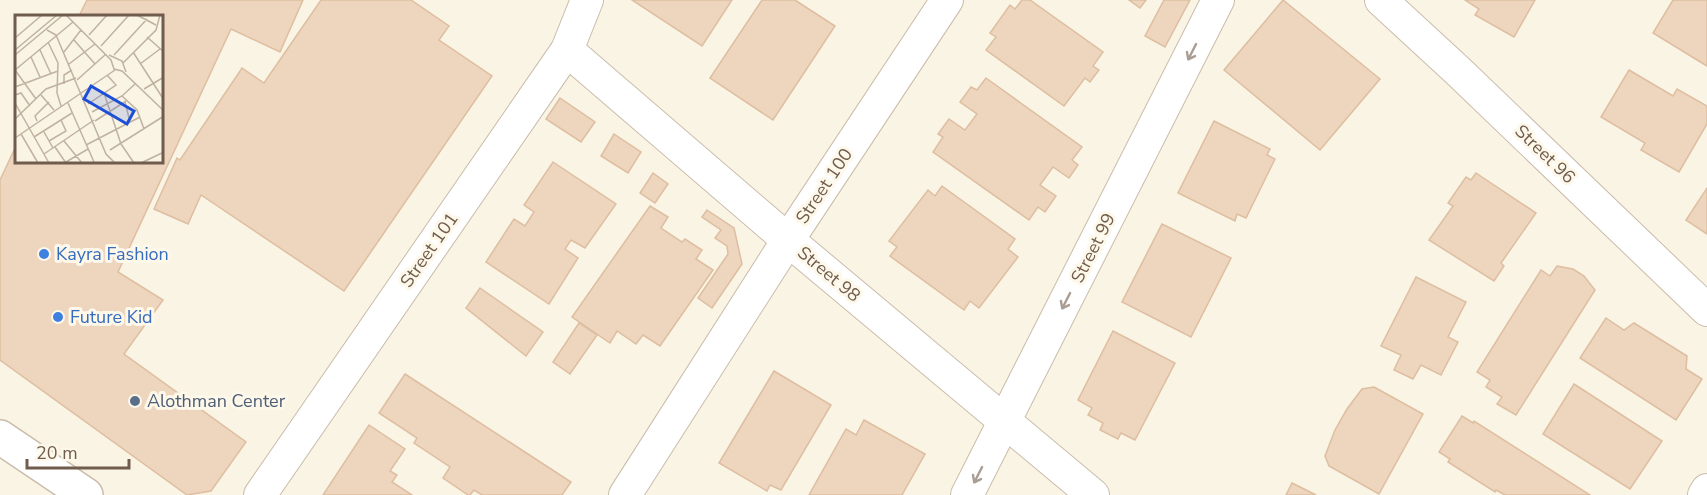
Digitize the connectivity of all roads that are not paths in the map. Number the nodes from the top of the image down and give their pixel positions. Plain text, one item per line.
1 (587, 0) edge
2 (947, 0) edge
3 (1218, 0) edge
4 (1381, 0) edge
5 (567, 50) junction
6 (788, 240) junction
7 (1707, 310) edge
8 (1005, 421) junction
9 (0, 437) edge
10 (1707, 490) edge
11 (86, 495) edge
12 (260, 495) edge
13 (625, 495) edge
14 (967, 495) edge
15 (1093, 495) edge
16 (1704, 495) edge

1 - 5 street, Street 101
2 - 6 street, Street 100
3 -> 8 street, Street 99
4 - 7 street, Street 96
5 - 6 street, Street 98
5 - 12 street, Street 101
6 - 8 street, Street 98
6 - 13 street, Street 100
8 -> 14 street, Street 99
8 - 15 street, Street 98
9 - 11 street
10 - 16 street

